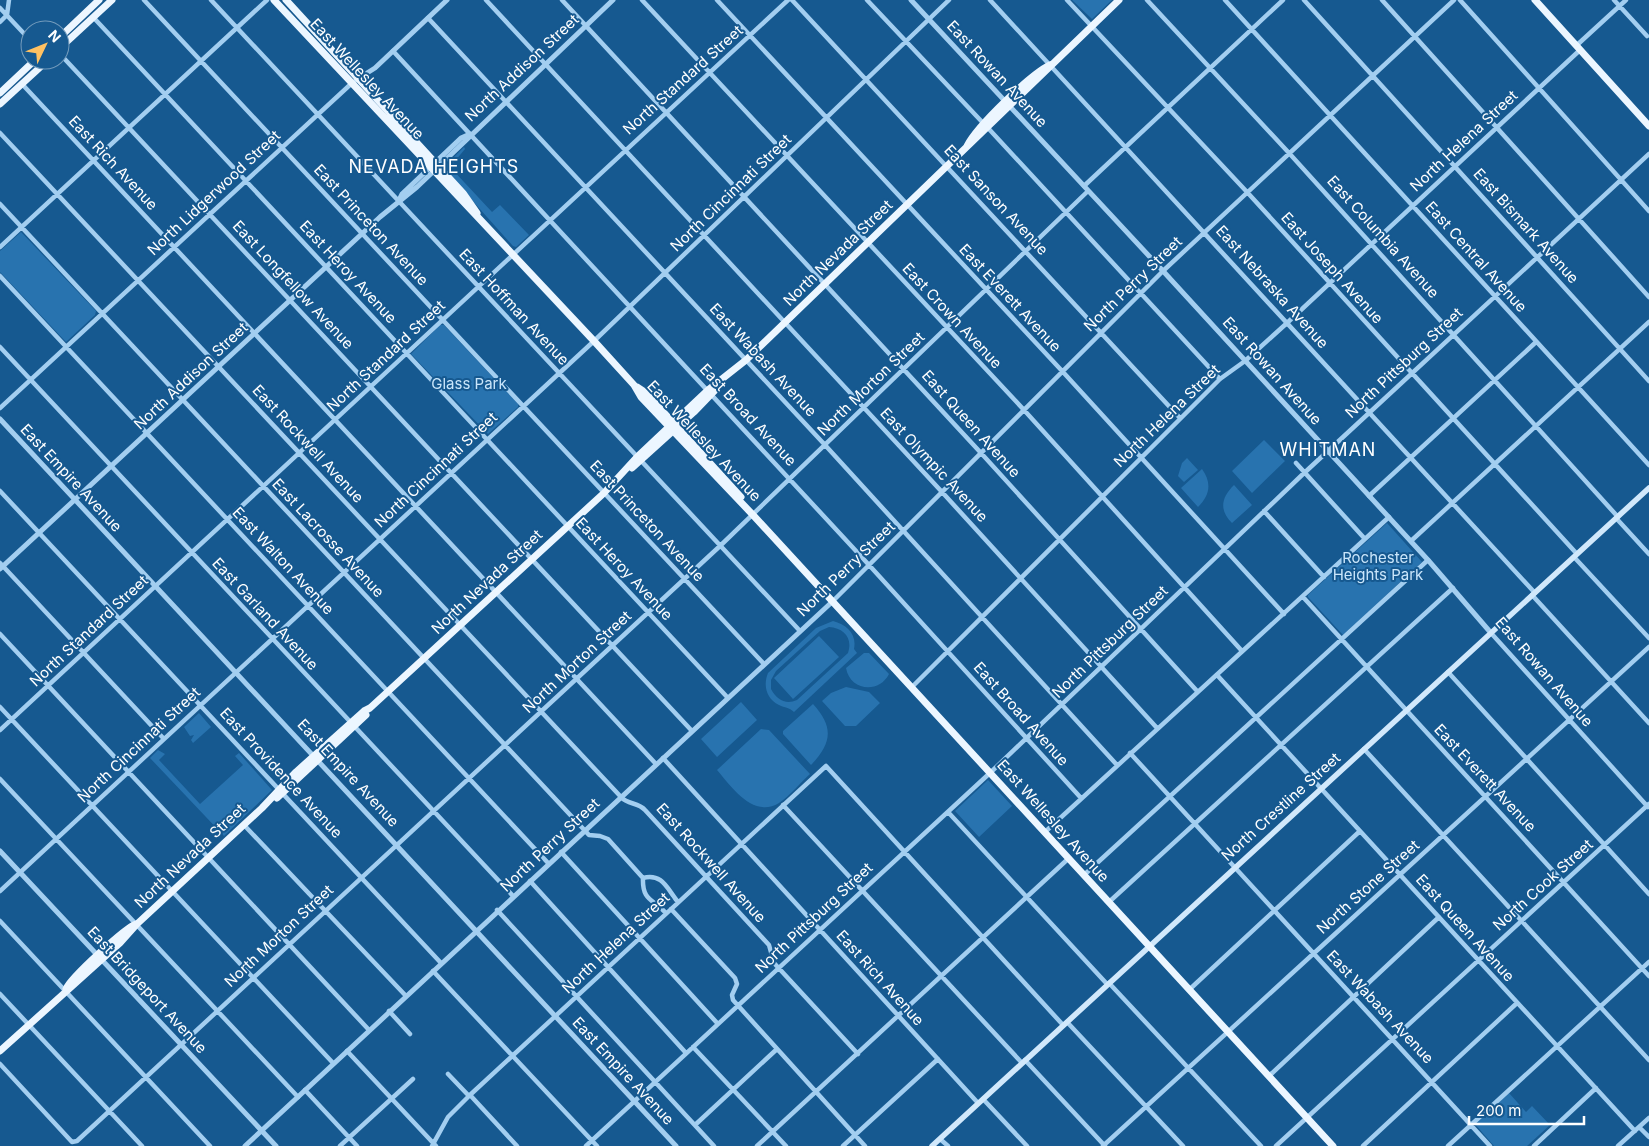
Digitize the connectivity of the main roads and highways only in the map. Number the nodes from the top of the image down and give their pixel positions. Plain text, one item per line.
1 (100, 0) edge
2 (112, 0) edge
3 (274, 0) edge
4 (286, 0) edge
5 (1119, 0) edge
6 (1536, 0) edge
7 (87, 12) junction
8 (70, 28) edge
9 (75, 34) junction
10 (70, 39) edge
11 (24, 70) edge
12 (37, 70) edge
13 (354, 81) junction
14 (0, 93) edge
15 (1, 103) edge
16 (1649, 126) edge
17 (673, 427) junction
18 (1649, 488) edge
19 (1149, 945) junction
20 (0, 1051) edge
21 (932, 1146) edge
22 (1333, 1146) edge

1 - 7 main road
2 - 9 main road
3 - 13 main road, East Wellesley Avenue
4 - 13 main road, East Wellesley Avenue
5 - 17 main road, North Nevada Street
6 - 16 main road
7 - 8 main road
7 - 9 main road
9 - 10 main road
11 - 14 main road
12 - 15 main road
13 - 17 main road, East Wellesley Avenue
17 - 19 main road, East Wellesley Avenue
17 - 20 main road, North Nevada Street
18 - 19 main road, North Crestline Street
19 - 21 main road, North Crestline Street
19 - 22 main road, East Wellesley Avenue

